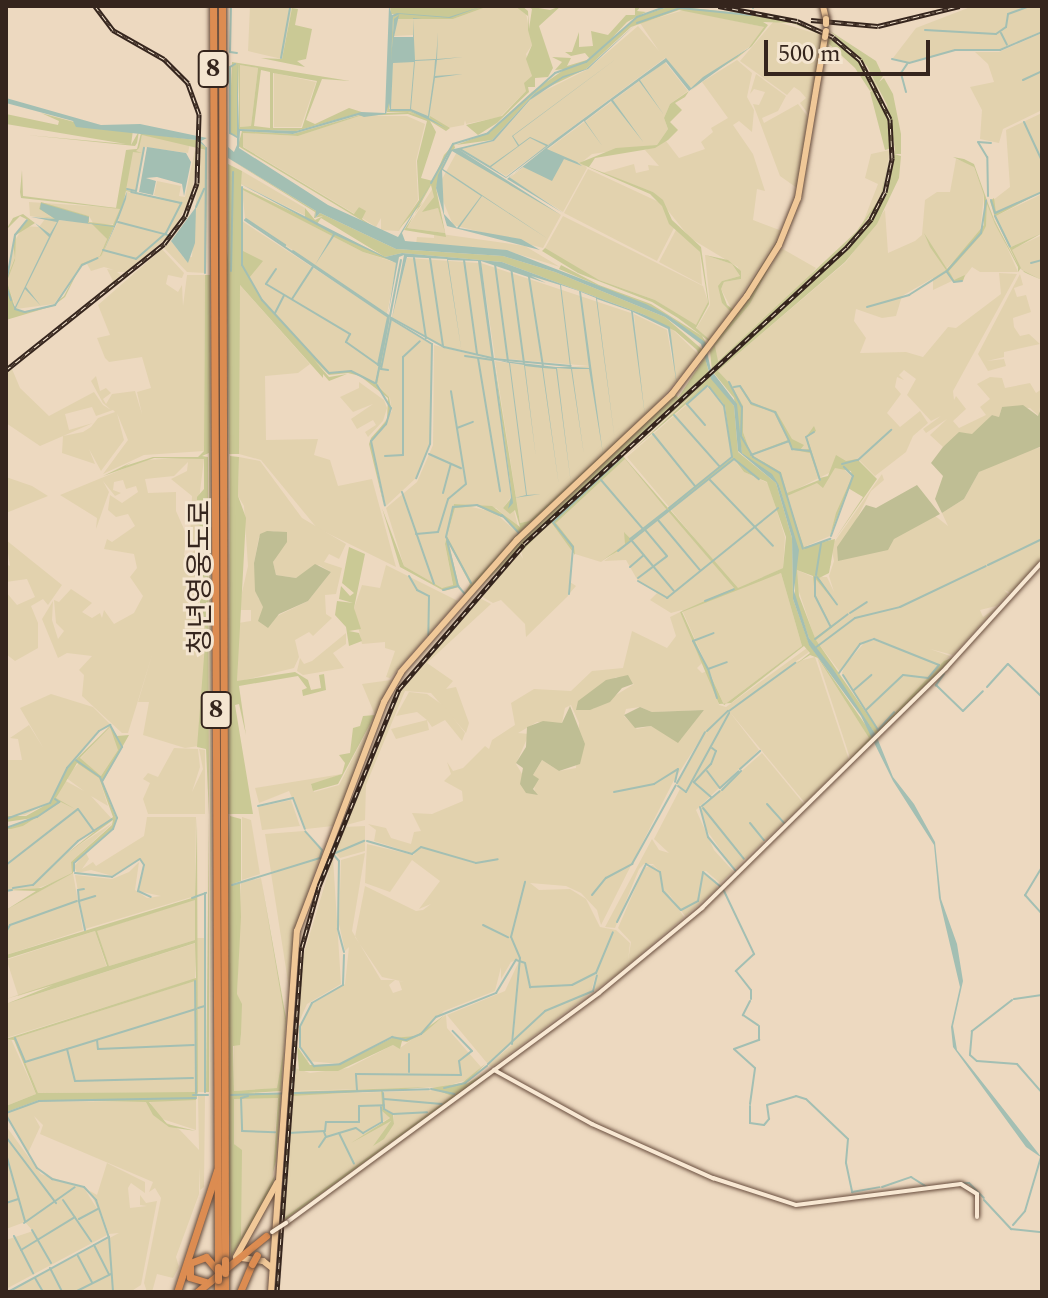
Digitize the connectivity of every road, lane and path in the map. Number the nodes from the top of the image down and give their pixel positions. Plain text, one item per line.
1 (213, 6) edge
2 (222, 6) edge
3 (823, 6) edge
4 (218, 134) junction
5 (218, 155) junction
6 (1042, 562) edge
7 (494, 1070) junction
8 (218, 1168) junction
9 (280, 1177) junction
10 (977, 1217) dead end
11 (269, 1234) junction
12 (274, 1255) junction
13 (236, 1257) junction
14 (263, 1261) junction
15 (272, 1268) junction
16 (219, 1272) junction
17 (208, 1282) junction
18 (177, 1292) edge
19 (197, 1292) edge
20 (218, 1292) edge
21 (225, 1292) edge
22 (240, 1292) edge
23 (271, 1292) edge

1 - 4 highway, 청년영웅도로 / 8
2 - 4 highway, 청년영웅도로 / 8
3 - 9 main road
4 - 5 highway, 청년영웅도로 / 8
5 - 8 highway, 청년영웅도로 / 8
5 - 16 highway, 청년영웅도로 / 8, bridge
6 - 7 main road
7 - 10 main road
7 - 11 main road, bridge
8 - 16 highway, 청년영웅도로 / 8
8 - 18 highway
9 - 12 main road
9 - 13 main road
11 - 13 highway
11 - 22 highway, bridge
12 - 14 main road
12 - 15 main road
13 - 14 main road
13 - 17 highway
14 - 15 main road
15 - 23 main road
16 - 17 highway
16 - 20 highway, 청년영웅도로 / 8
16 - 21 highway, 청년영웅도로 / 8
17 - 19 highway

